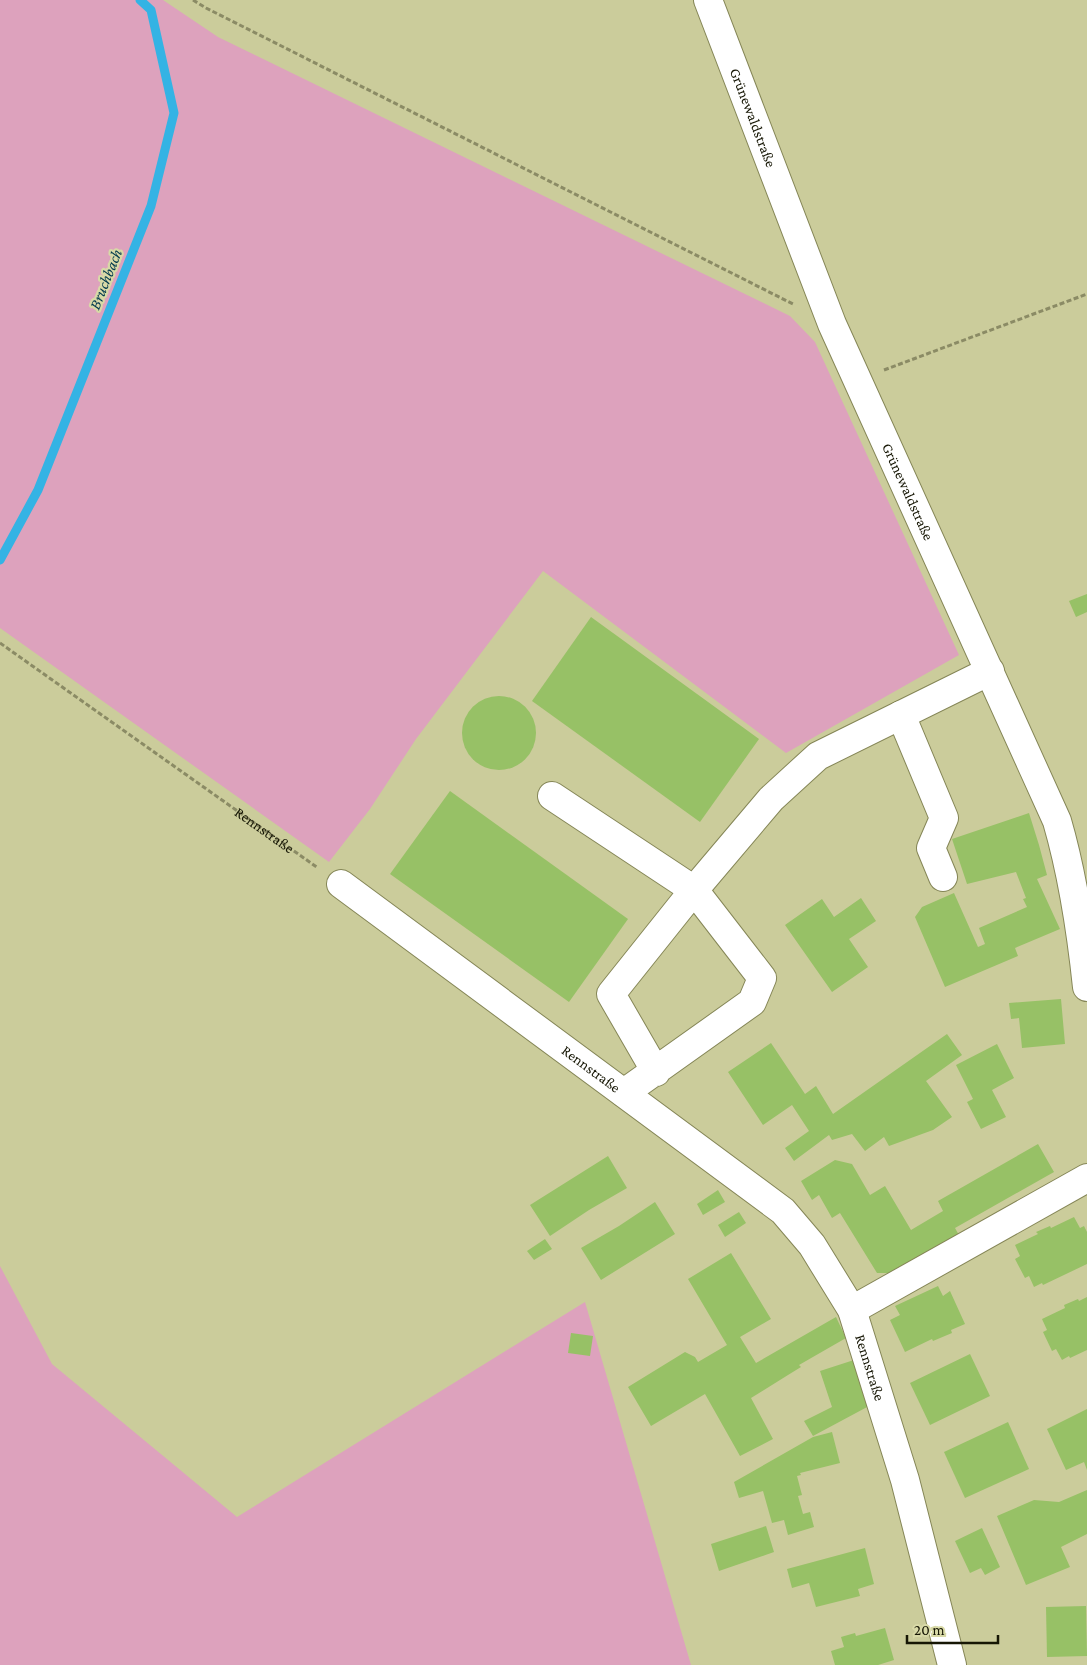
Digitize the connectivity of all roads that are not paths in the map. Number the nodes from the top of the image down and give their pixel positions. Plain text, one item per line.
1 (708, 0) edge
2 (990, 671) junction
3 (901, 715) junction
4 (552, 796) dead end
5 (943, 877) dead end
6 (341, 884) road end
7 (694, 890) junction
8 (1085, 945) edge
9 (1087, 987) edge
10 (656, 1072) junction
11 (624, 1093) junction
12 (1087, 1178) edge
13 (852, 1310) junction
14 (952, 1665) edge

1 - 2 street, Grünewaldstraße
2 - 3 street
2 - 8 street, Grünewaldstraße
3 - 5 street
3 - 7 street
4 - 7 street
6 - 11 street, Rennstraße
7 - 10 street
7 - 10 street
8 - 9 street, Grünewaldstraße
10 - 11 street
11 - 13 street, Rennstraße
12 - 13 street
13 - 14 street, Rennstraße

